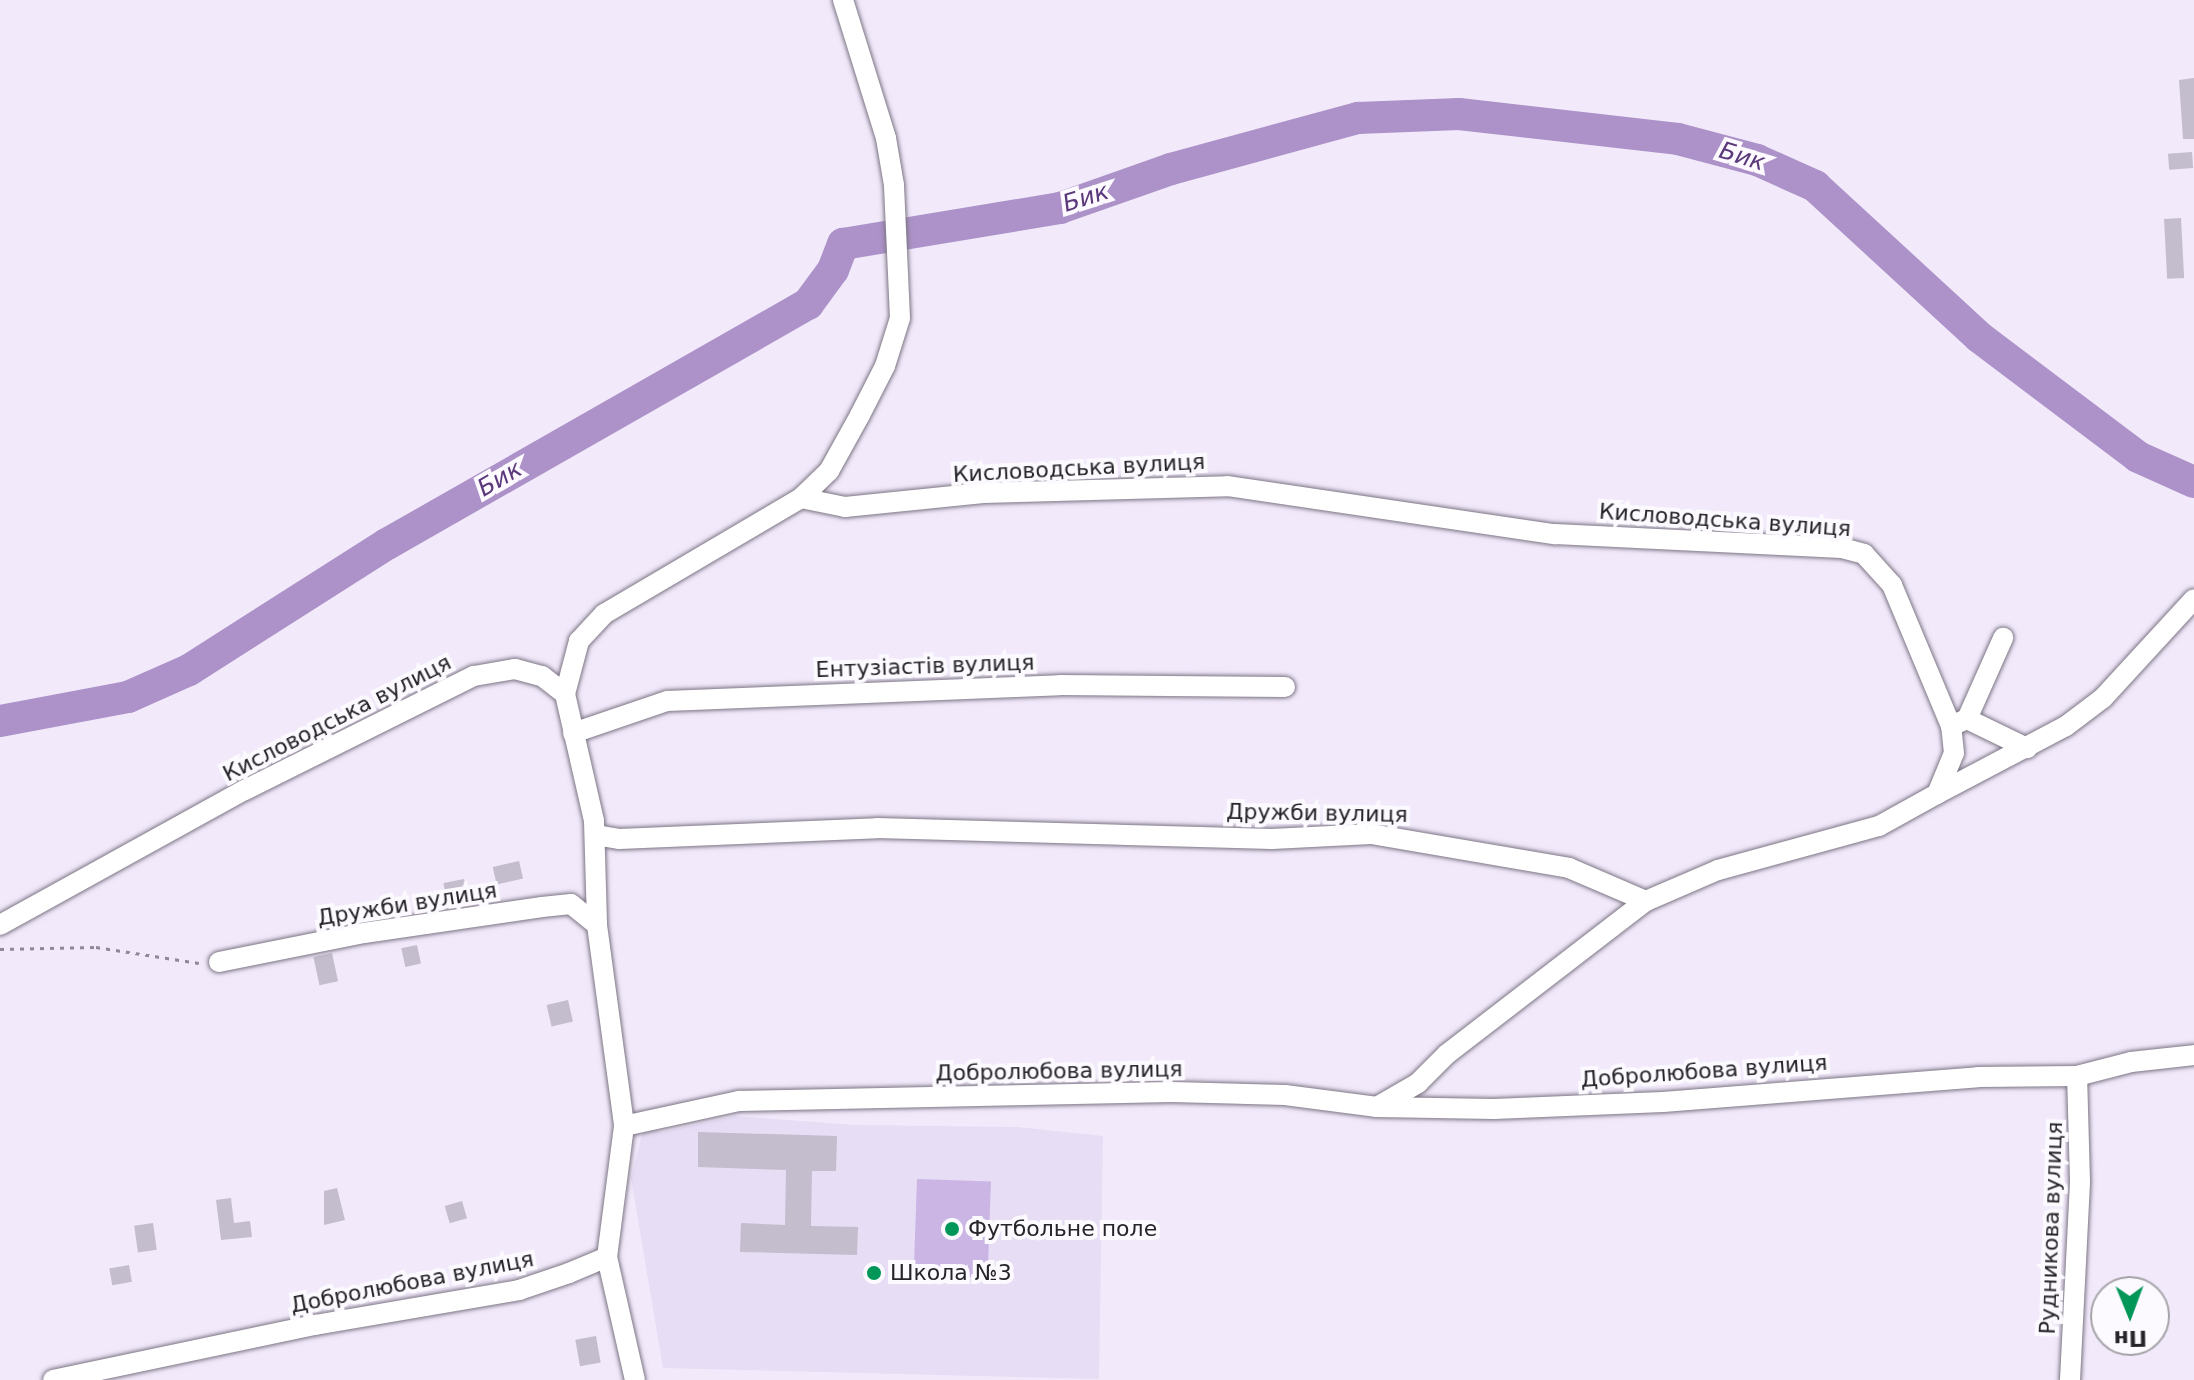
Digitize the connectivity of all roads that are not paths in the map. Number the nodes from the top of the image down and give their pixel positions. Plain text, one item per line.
1 (843, 0) edge
2 (801, 498) junction
3 (2194, 599) edge
4 (2003, 638) dead end
5 (1285, 687) dead end
6 (565, 694) junction
7 (1959, 723) junction
8 (573, 733) junction
9 (2027, 748) junction
10 (1937, 794) junction
11 (595, 835) junction
12 (1646, 901) junction
13 (0, 925) edge
14 (597, 925) junction
15 (219, 962) road end
16 (2194, 1055) edge
17 (2077, 1076) junction
18 (1377, 1107) junction
19 (624, 1126) junction
20 (607, 1257) junction
21 (53, 1380) edge
22 (635, 1380) edge
23 (2070, 1380) edge

1 - 2 street
2 - 6 street
2 - 7 street, Кисловодська вулиця
3 - 9 street
4 - 7 street
5 - 8 street, Ентузіастів вулиця
6 - 8 street
6 - 13 street, Кисловодська вулиця
7 - 9 street
7 - 10 street
8 - 11 street
9 - 10 street
10 - 12 street
11 - 12 street, Дружби вулиця
11 - 14 street
12 - 18 street
14 - 15 street, Дружби вулиця
14 - 19 street
16 - 17 street, Добролюбова вулиця
17 - 18 street, Добролюбова вулиця
17 - 23 street, Рудникова вулиця
18 - 19 street, Добролюбова вулиця
19 - 20 street
20 - 21 street, Добролюбова вулиця
20 - 22 street

